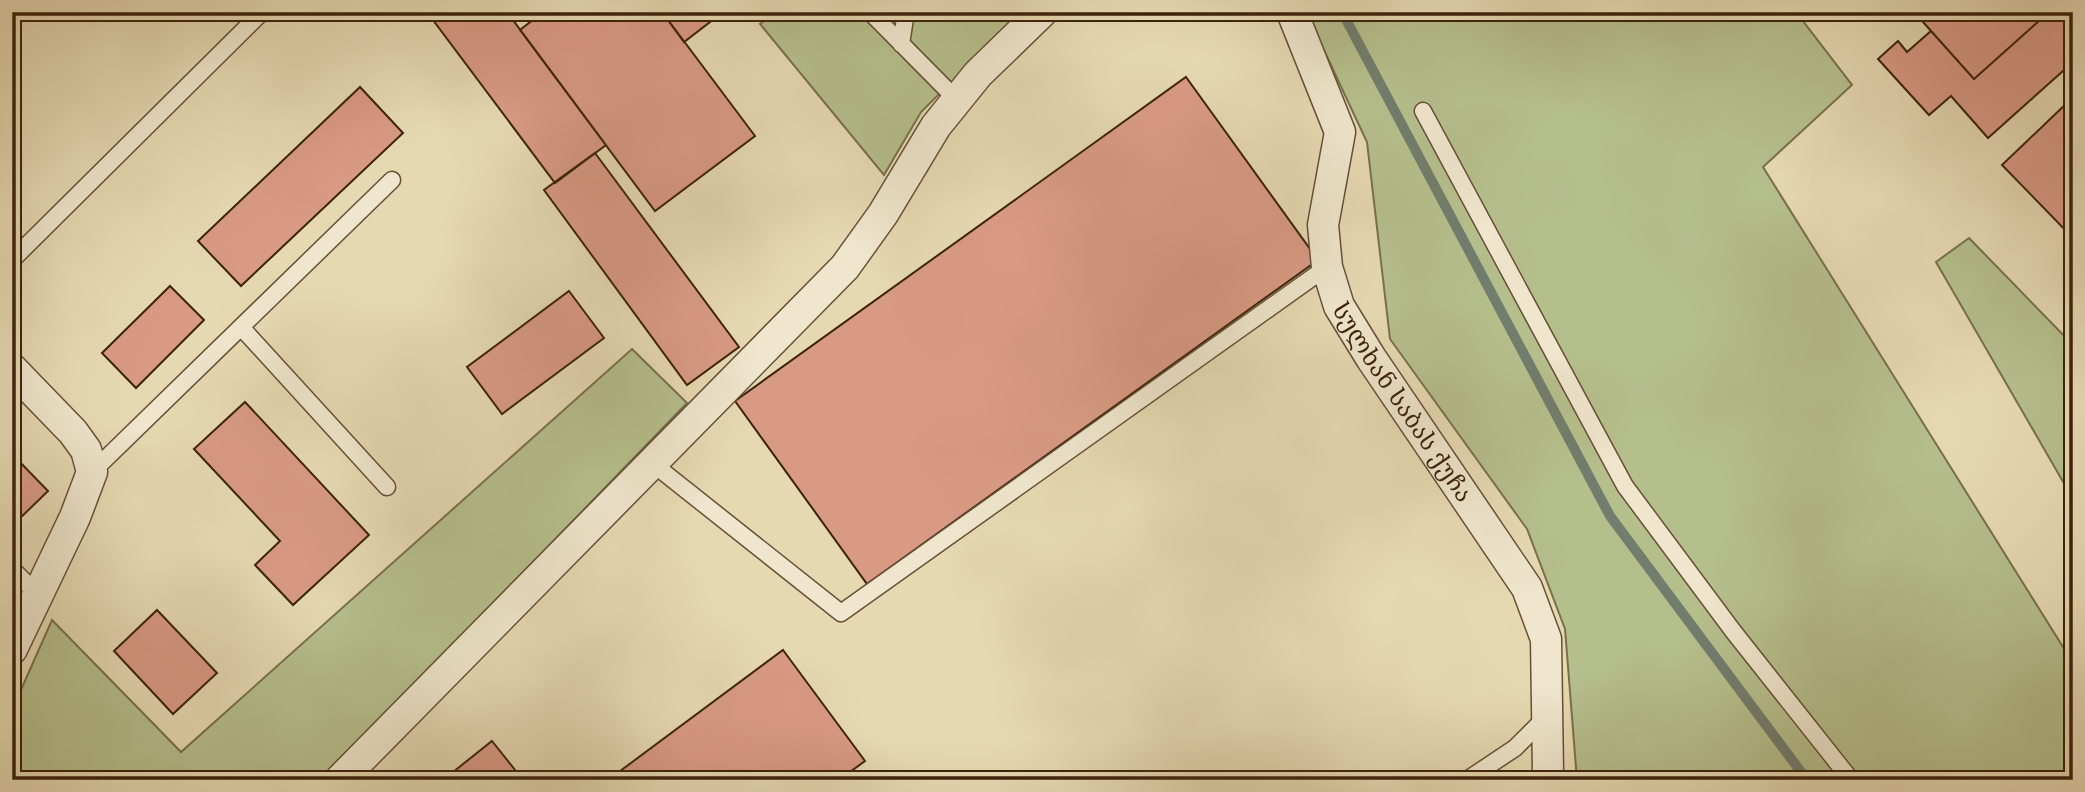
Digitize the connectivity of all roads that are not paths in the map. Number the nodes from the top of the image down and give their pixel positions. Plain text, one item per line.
1 (262, 12) edge
2 (870, 12) edge
3 (906, 12) edge
4 (1042, 12) edge
5 (1292, 12) edge
6 (901, 44) junction
7 (957, 100) junction
8 (1423, 111) dead end
9 (392, 180) dead end
10 (12, 260) edge
11 (1327, 267) junction
12 (241, 327) junction
13 (12, 369) edge
14 (652, 463) junction
15 (92, 472) junction
16 (387, 487) dead end
17 (12, 569) edge
18 (38, 595) junction
19 (12, 649) edge
20 (1547, 715) junction
21 (340, 780) edge
22 (1467, 780) edge
23 (1550, 780) edge
24 (1851, 780) edge

1 - 10 lane
2 - 6 lane
3 - 6 lane
4 - 7 street
5 - 11 street, სულხან საბას ქუჩა
6 - 7 lane
7 - 14 street
8 - 24 lane
9 - 12 lane
11 - 14 lane
11 - 20 street, სულხან საბას ქუჩა
12 - 15 lane
12 - 16 lane
13 - 15 street
14 - 21 street
15 - 18 street
17 - 18 lane
18 - 19 street
20 - 22 lane
20 - 23 street, სულხან საბას ქუჩა

